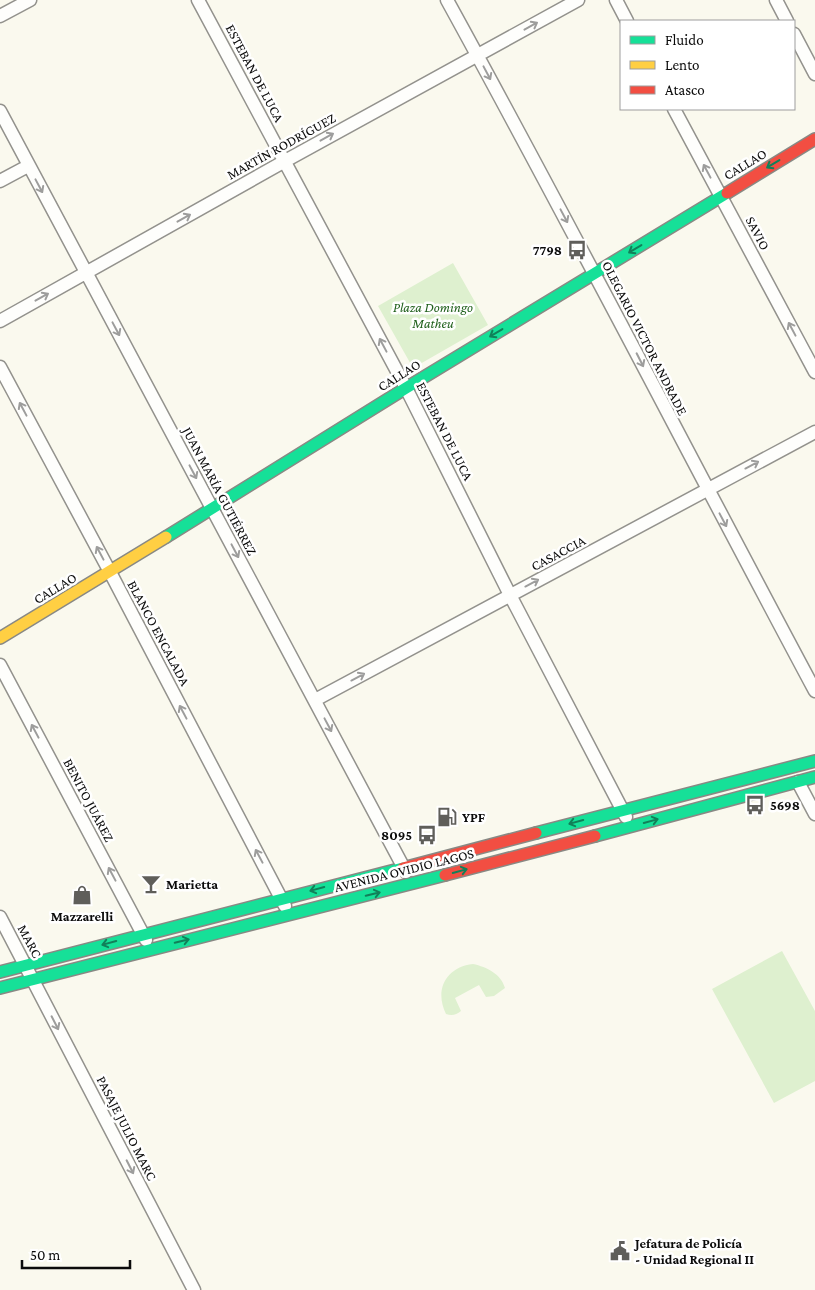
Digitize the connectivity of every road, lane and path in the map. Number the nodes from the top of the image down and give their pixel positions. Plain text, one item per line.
1 (30, 0) edge
2 (198, 0) edge
3 (447, 0) edge
4 (578, 0) edge
5 (616, 0) edge
6 (776, 0) edge
7 (0, 16) edge
8 (626, 20) edge
9 (786, 20) edge
10 (795, 36) edge
11 (477, 55) junction
12 (815, 74) edge
13 (675, 110) edge
14 (0, 112) edge
15 (815, 139) edge
16 (285, 161) junction
17 (28, 166) junction
18 (0, 181) edge
19 (721, 196) junction
20 (86, 273) junction
21 (595, 273) junction
22 (0, 321) edge
23 (0, 367) edge
24 (815, 372) edge
25 (406, 388) junction
26 (815, 432) edge
27 (707, 490) junction
28 (212, 508) junction
29 (110, 572) junction
30 (510, 595) junction
31 (0, 638) edge
32 (0, 665) edge
33 (815, 691) edge
34 (314, 700) junction
35 (815, 761) edge
36 (815, 777) edge
37 (798, 782) junction
38 (623, 810) junction
39 (815, 814) edge
40 (631, 826) junction
41 (404, 867) junction
42 (413, 884) junction
43 (281, 899) junction
44 (289, 915) junction
45 (0, 917) edge
46 (144, 934) junction
47 (151, 948) junction
48 (25, 965) junction
49 (0, 972) edge
50 (33, 979) junction
51 (0, 988) edge
52 (194, 1290) edge

1 - 7 street
2 - 16 street, ESTEBAN DE LUCA
3 - 11 street, OLEGARIO VICTOR ANDRADE
11 -> 4 street, MARTÍN RODRÍGUEZ
5 - 8 street
6 - 9 street
10 - 12 street
16 -> 11 street, MARTÍN RODRÍGUEZ
11 -> 21 street, OLEGARIO VICTOR ANDRADE
19 -> 13 street, SAVIO
14 - 17 street, JUAN MARÍA GUTIÉRREZ
15 -> 19 main road, CALLAO
20 -> 16 street, MARTÍN RODRÍGUEZ
25 -> 16 street, ESTEBAN DE LUCA
17 - 18 street
17 -> 20 street, JUAN MARÍA GUTIÉRREZ
19 -> 21 main road, CALLAO
24 -> 19 street, SAVIO
22 -> 20 street, MARTÍN RODRÍGUEZ
20 -> 28 street, JUAN MARÍA GUTIÉRREZ
21 -> 25 main road, CALLAO
21 -> 27 street, OLEGARIO VICTOR ANDRADE
29 -> 23 street, BLANCO ENCALADA
25 - 28 main road, CALLAO
25 - 30 street, ESTEBAN DE LUCA
27 -> 26 street, CASACCIA
30 -> 27 street, CASACCIA
27 -> 33 street, OLEGARIO VICTOR ANDRADE
28 - 29 main road, CALLAO
28 -> 34 street, JUAN MARÍA GUTIÉRREZ
29 - 31 main road, CALLAO
43 -> 29 street, BLANCO ENCALADA
34 -> 30 street, CASACCIA
30 - 38 street, ESTEBAN DE LUCA
46 -> 32 street, BENITO JUÁREZ
34 -> 41 street, JUAN MARÍA GUTIÉRREZ
35 - 38 main road, AVENIDA OVIDIO LAGOS
36 - 37 main road, AVENIDA OVIDIO LAGOS
37 - 39 street
40 -> 37 main road, AVENIDA OVIDIO LAGOS
38 - 40 street, ESTEBAN DE LUCA
38 -> 41 main road, AVENIDA OVIDIO LAGOS
42 -> 40 main road, AVENIDA OVIDIO LAGOS
41 - 42 street, JUAN MARÍA GUTIÉRREZ
41 -> 43 main road, AVENIDA OVIDIO LAGOS
44 -> 42 main road, AVENIDA OVIDIO LAGOS
43 - 44 street, BLANCO ENCALADA
43 - 46 main road, AVENIDA OVIDIO LAGOS
47 -> 44 main road, AVENIDA OVIDIO LAGOS
45 - 48 street, MARC
46 - 47 street, BENITO JUÁREZ
46 -> 48 main road, AVENIDA OVIDIO LAGOS
47 - 50 main road, AVENIDA OVIDIO LAGOS
48 - 49 main road, AVENIDA OVIDIO LAGOS
48 - 50 street, MARC
50 - 51 main road, AVENIDA OVIDIO LAGOS
50 -> 52 street, PASAJE JULIO MARC

